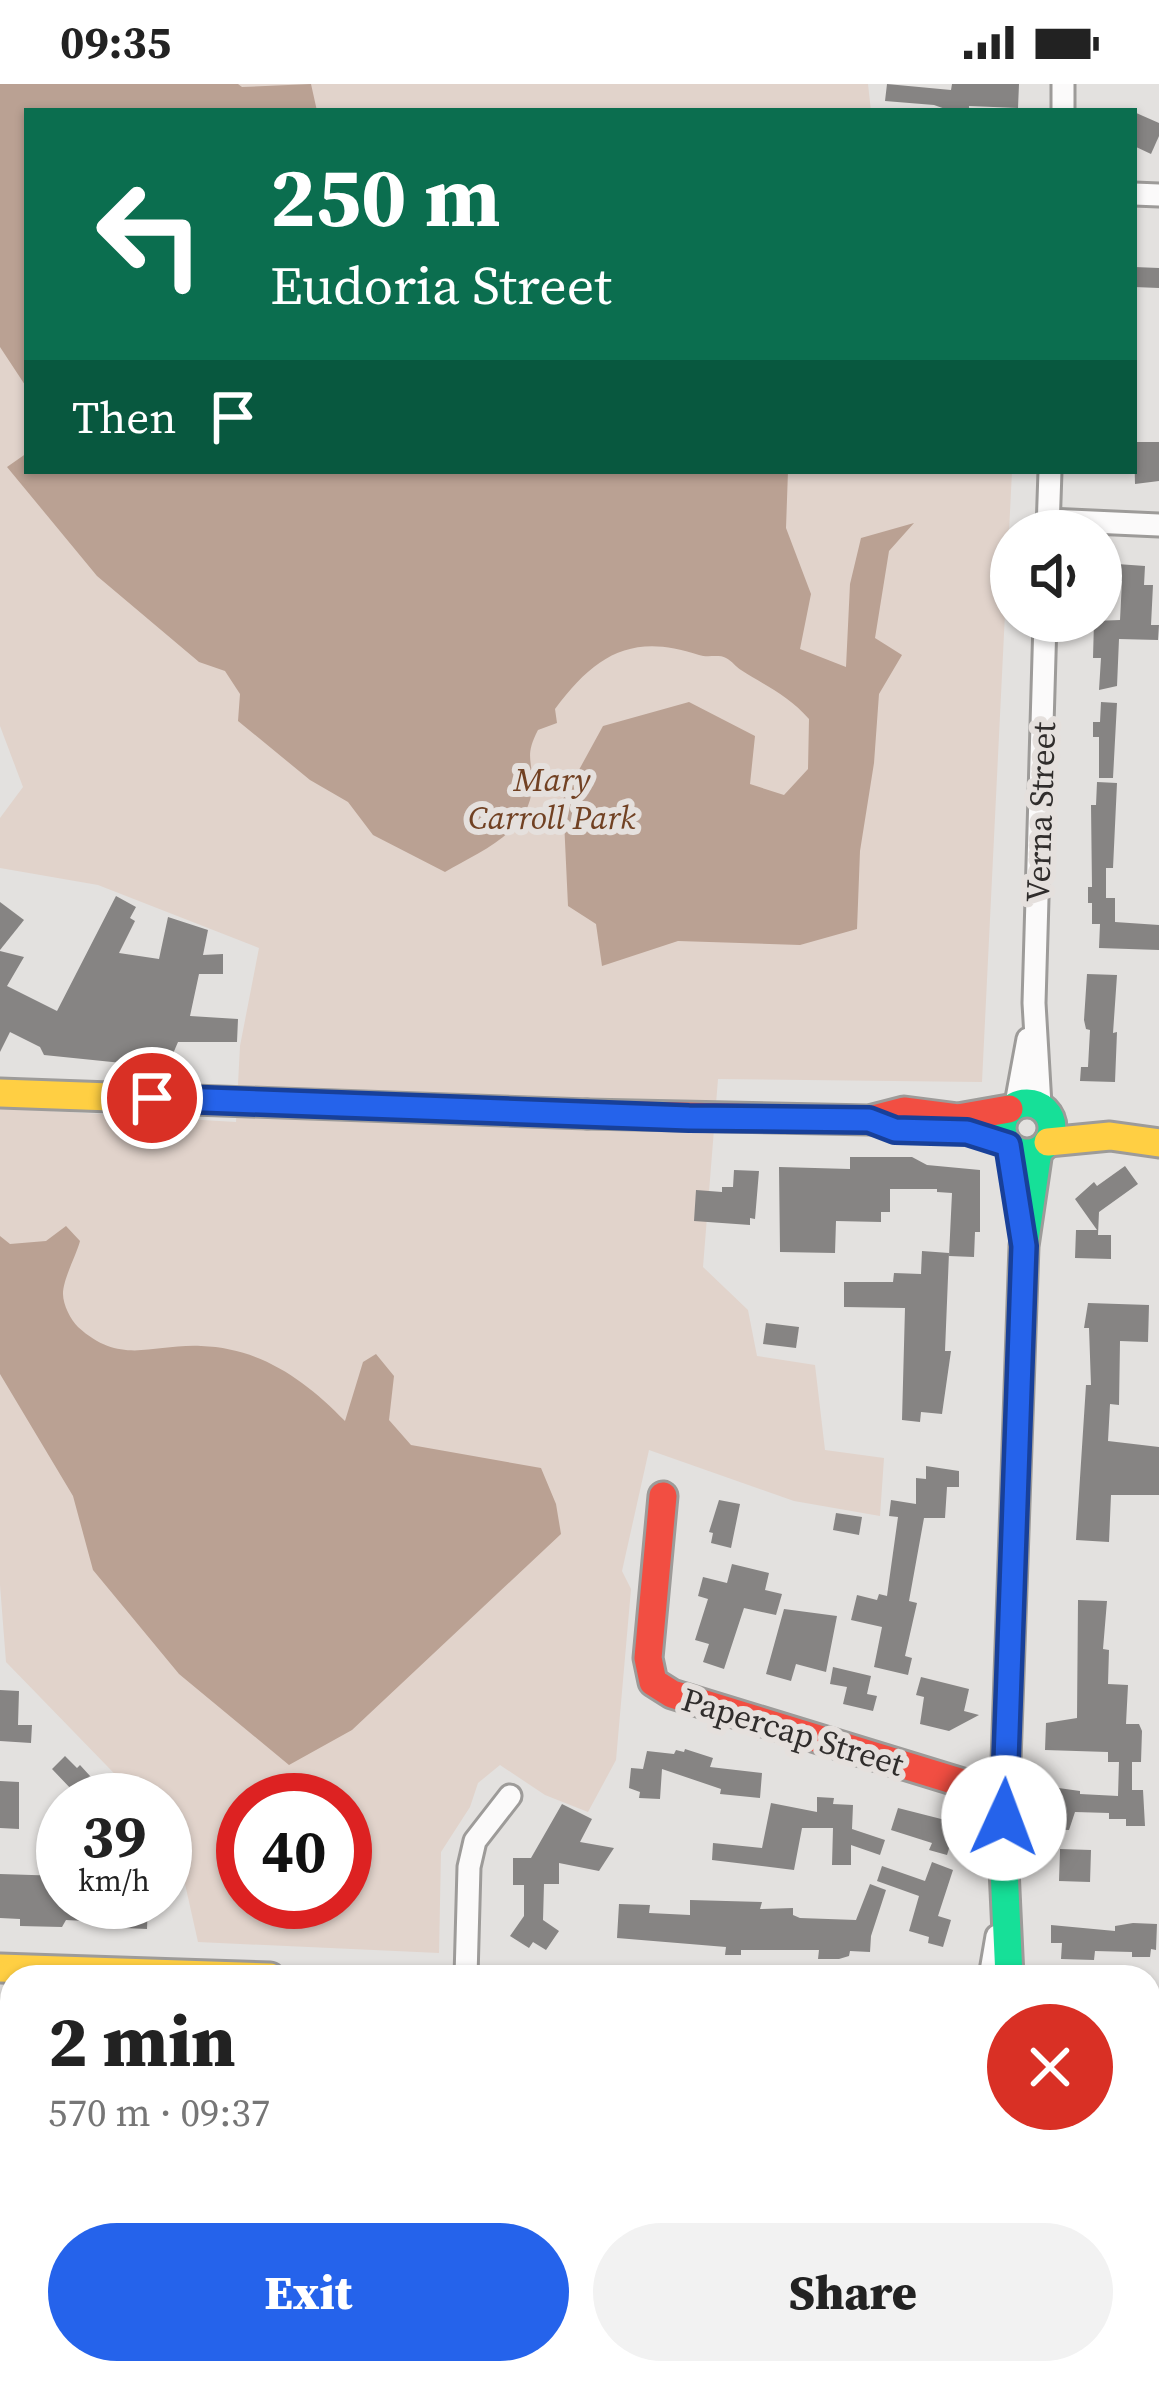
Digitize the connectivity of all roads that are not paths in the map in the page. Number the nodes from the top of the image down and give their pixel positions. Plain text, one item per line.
1 (1050, 474) edge
2 (1049, 510) edge
3 (1122, 525) edge
4 (1159, 525) edge
5 (1044, 642) edge
6 (0, 1093) edge
7 (1159, 1124) edge
8 (1028, 1128) junction
9 (1159, 1143) edge
10 (663, 1496) dead end
11 (1005, 1790) junction
12 (510, 1796) dead end
13 (1003, 1907) junction
14 (466, 1965) edge
15 (992, 1965) edge
16 (1008, 1965) edge

1 - 2 street
3 - 4 street
5 - 8 street, Verna Street
6 - 8 street
7 - 8 street
8 - 9 street
8 - 11 street, Verna Street
10 - 11 street, Papercap Street
11 - 13 street, Verna Street
12 - 14 street
13 - 15 street, Verna Street
13 - 16 street, Verna Street

